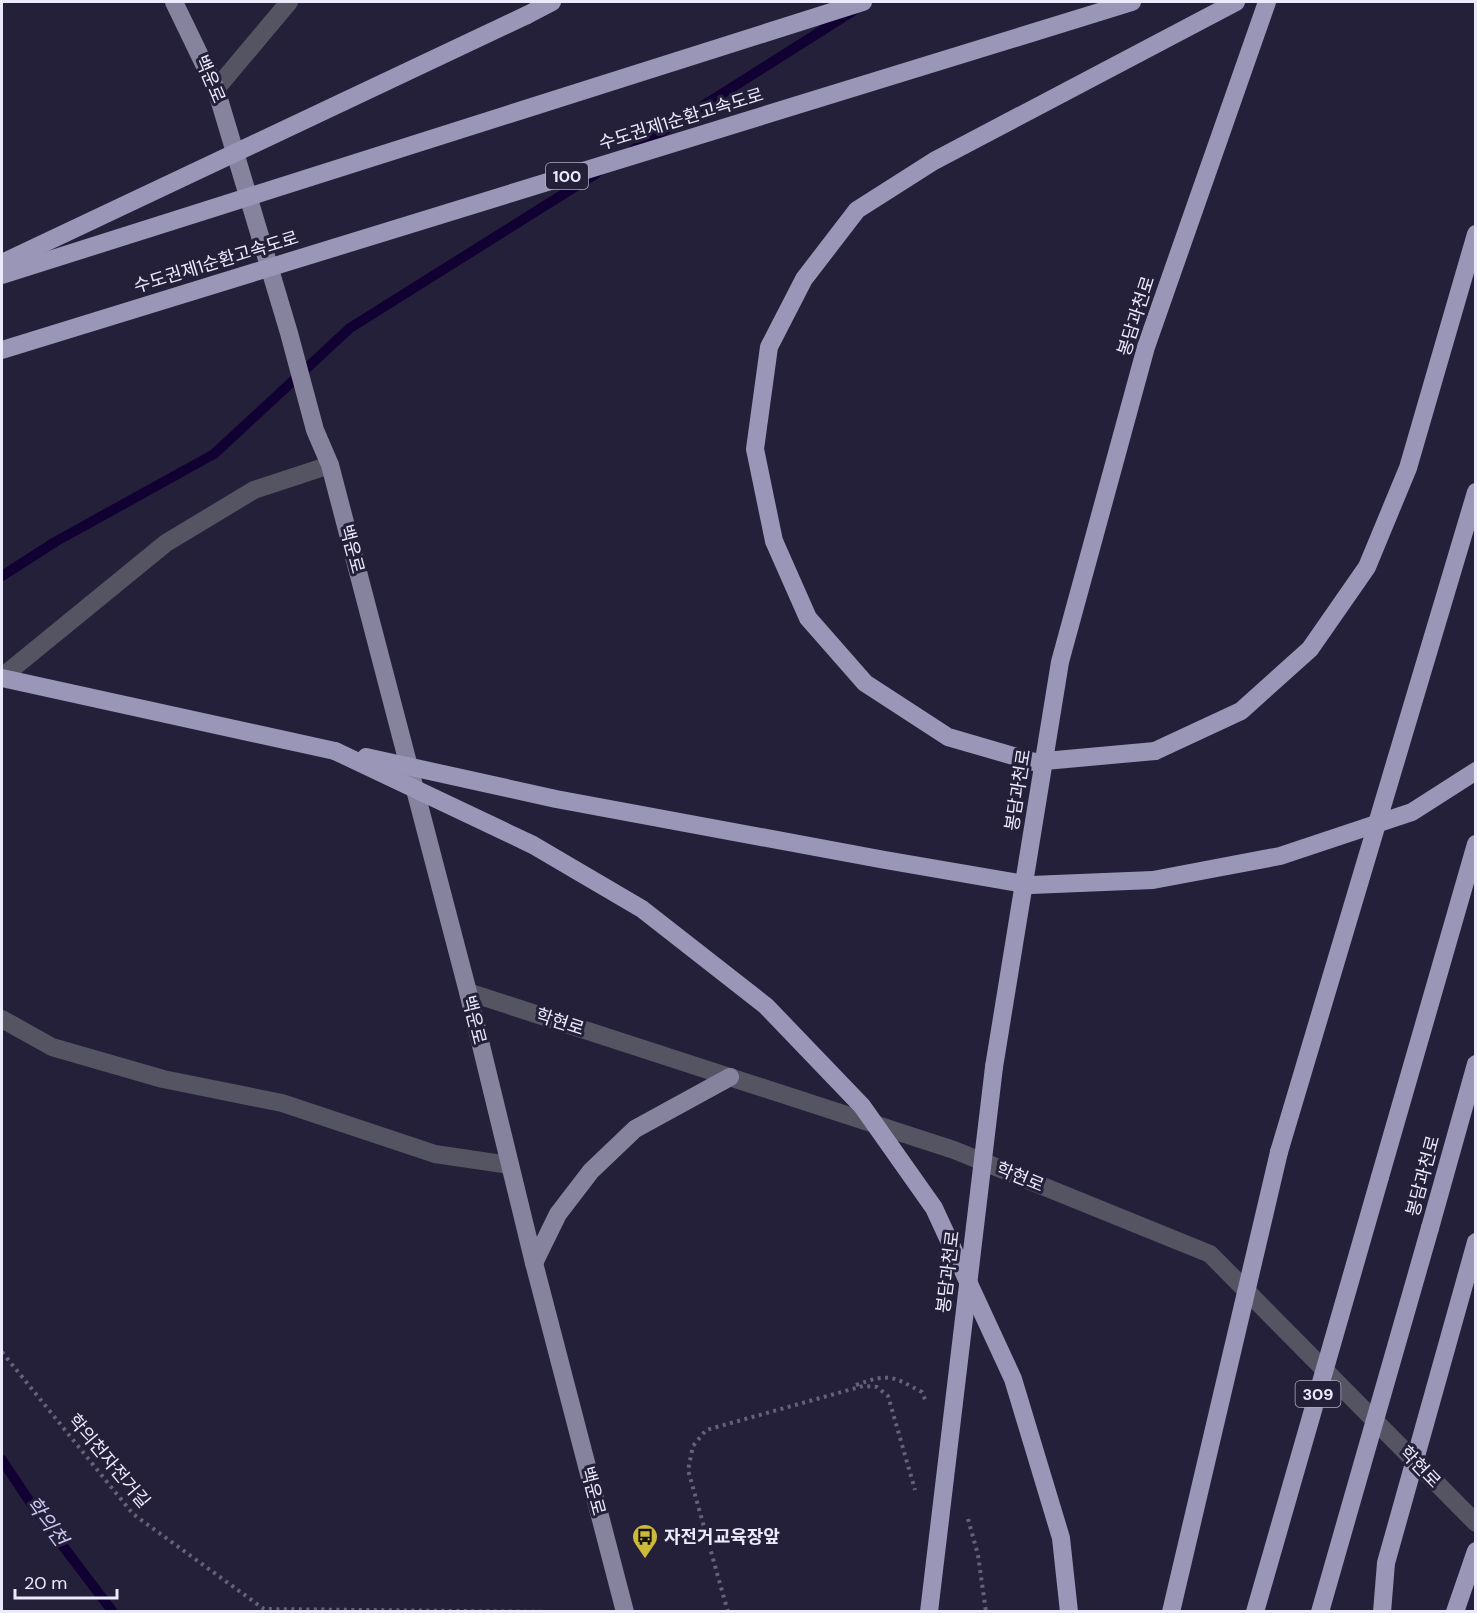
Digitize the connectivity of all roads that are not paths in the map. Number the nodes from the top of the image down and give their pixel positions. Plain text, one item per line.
1 (174, 2) edge
2 (289, 2) edge
3 (552, 2) edge
4 (863, 2) edge
5 (1132, 2) edge
6 (1236, 2) edge
7 (1267, 2) edge
8 (216, 89) junction
9 (1476, 234) edge
10 (2, 263) edge
11 (2, 275) edge
12 (2, 350) edge
13 (330, 465) junction
14 (1476, 492) edge
15 (2, 677) edge
16 (335, 751) junction
17 (1476, 771) edge
18 (1476, 844) edge
19 (468, 993) junction
20 (2, 1019) edge
21 (1476, 1064) edge
22 (730, 1077) junction
23 (510, 1165) junction
24 (1476, 1242) edge
25 (534, 1263) junction
26 (1476, 1523) edge
27 (1476, 1551) edge
28 (625, 1611) edge
29 (929, 1611) edge
30 (1070, 1611) edge
31 (1171, 1611) edge
32 (1255, 1611) edge
33 (1320, 1611) edge
34 (1382, 1611) edge
35 (1455, 1611) edge

1 - 8 main road, 백운로
2 - 8 street
3 - 10 highway, bridge
4 - 11 highway, bridge
5 - 12 highway, 수도권제1순환고속도로 / 100, bridge
6 - 9 highway, bridge
7 - 29 highway, 봉담과천로, bridge
8 - 13 main road, 백운로
13 - 15 street
13 - 19 main road, 백운로
14 - 31 highway, bridge
15 - 16 highway
16 - 17 highway, bridge
16 - 30 highway, bridge
18 - 32 highway, 309, bridge
19 - 22 street, 학현로
19 - 23 main road, 백운로
20 - 23 street
21 - 33 highway, 봉담과천로, bridge
22 - 25 main road
22 - 26 street, 학현로
23 - 25 main road, 백운로
24 - 34 highway, bridge
25 - 28 main road, 백운로
27 - 35 highway

